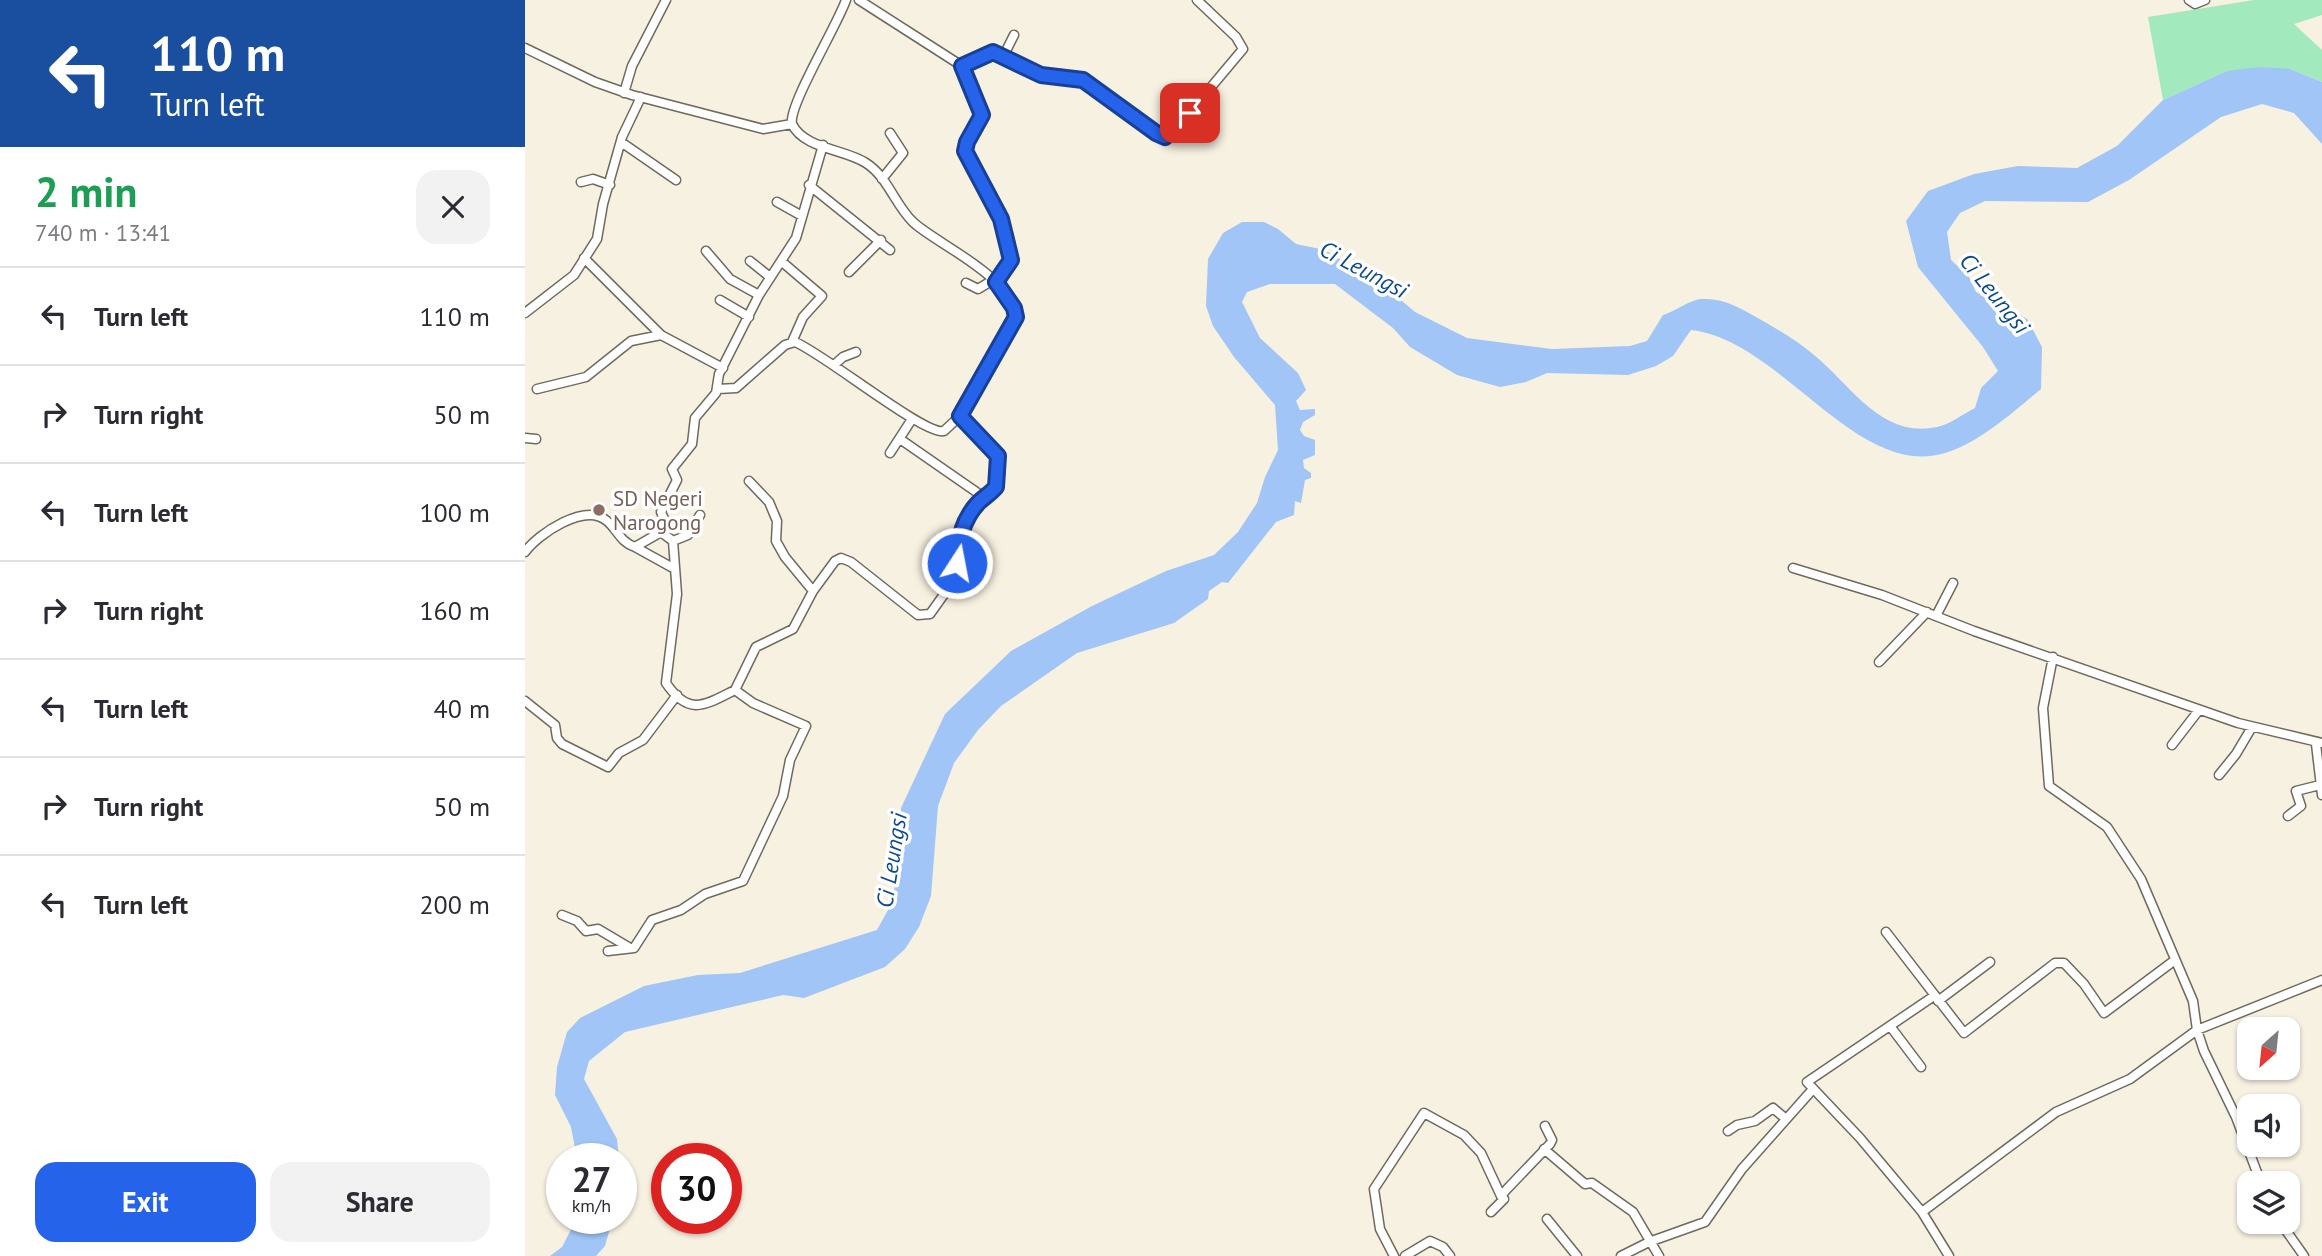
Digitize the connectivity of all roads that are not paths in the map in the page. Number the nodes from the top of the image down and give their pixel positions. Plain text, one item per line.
1 (666, 0) edge
2 (846, 0) edge
3 (859, 0) edge
4 (1197, 0) edge
5 (2189, 0) edge
6 (2205, 0) edge
7 (1014, 35) dead end
8 (525, 48) edge
9 (1004, 55) junction
10 (962, 66) junction
11 (624, 93) junction
12 (642, 97) junction
13 (792, 124) junction
14 (890, 133) dead end
15 (621, 142) junction
16 (823, 145) junction
17 (882, 179) junction
18 (676, 180) dead end
19 (581, 182) dead end
20 (610, 185) junction
21 (809, 186) junction
22 (777, 202) dead end
23 (802, 216) junction
24 (881, 240) junction
25 (890, 250) dead end
26 (706, 251) dead end
27 (584, 258) junction
28 (750, 261) dead end
29 (781, 261) junction
30 (849, 272) dead end
31 (770, 277) junction
32 (995, 281) junction
33 (966, 283) dead end
34 (759, 295) junction
35 (720, 300) dead end
36 (525, 313) edge
37 (749, 317) junction
38 (661, 335) junction
39 (792, 342) junction
40 (856, 352) dead end
41 (834, 365) junction
42 (723, 368) junction
43 (718, 389) junction
44 (537, 390) dead end
45 (960, 416) junction
46 (912, 419) junction
47 (525, 438) edge
48 (536, 439) dead end
49 (899, 439) junction
50 (890, 453) dead end
51 (749, 481) dead end
52 (985, 498) junction
53 (700, 515) dead end
54 (661, 532) junction
55 (673, 541) junction
56 (635, 547) junction
57 (525, 552) edge
58 (673, 568) junction
59 (1793, 568) dead end
60 (1953, 583) dead end
61 (813, 591) junction
62 (1931, 614) junction
63 (2053, 657) junction
64 (1879, 662) dead end
65 (735, 690) junction
66 (677, 695) junction
67 (525, 701) edge
68 (2199, 709) junction
69 (2252, 727) junction
70 (2319, 744) edge
71 (2172, 746) dead end
72 (2219, 775) dead end
73 (2319, 785) junction
74 (2322, 795) edge
75 (2288, 816) dead end
76 (562, 915) dead end
77 (1886, 932) dead end
78 (630, 948) junction
79 (608, 951) dead end
80 (2175, 960) junction
81 (1990, 962) dead end
82 (2322, 980) edge
83 (1936, 998) junction
84 (1890, 1026) junction
85 (2197, 1030) junction
86 (1921, 1067) dead end
87 (1813, 1089) junction
88 (1786, 1119) junction
89 (1545, 1126) dead end
90 (1728, 1131) dead end
91 (1544, 1149) junction
92 (2256, 1171) edge
93 (1501, 1196) junction
94 (1491, 1212) dead end
95 (1922, 1212) junction
96 (1547, 1219) dead end
97 (2288, 1234) edge
98 (1649, 1242) junction
99 (1394, 1256) edge
100 (1405, 1256) edge
101 (1450, 1256) edge
102 (1577, 1256) edge
103 (1621, 1256) edge
104 (1659, 1256) edge
105 (1949, 1256) edge
106 (2304, 1256) edge

1 - 11 street
2 - 13 street
3 - 10 street
4 - 9 street
5 - 6 street
7 - 9 street
8 - 11 street
9 - 10 street
10 - 32 street
11 - 12 street
12 - 13 street
12 - 15 street
13 - 16 street
14 - 17 street
15 - 18 street
15 - 20 street
16 - 17 street
16 - 21 street
17 - 32 street
19 - 20 street
20 - 27 street
21 - 23 street
21 - 24 street
22 - 23 street
23 - 29 street
24 - 25 street
24 - 30 street
26 - 34 street
27 - 36 street
27 - 38 street
28 - 31 street
29 - 31 street
29 - 39 street
31 - 34 street
32 - 33 street
32 - 45 street
34 - 37 street
35 - 37 street
37 - 42 street
38 - 42 street
38 - 44 street
39 - 41 street
39 - 43 street
40 - 41 street
41 - 46 street
42 - 43 street
43 - 54 street
45 - 46 street
45 - 52 street
46 - 49 street
47 - 48 street
49 - 50 street
49 - 52 street
51 - 61 street
52 - 61 street
53 - 55 street
54 - 55 street
54 - 56 street
55 - 58 street
56 - 57 street
56 - 58 street
58 - 66 street
59 - 62 street
60 - 62 street
61 - 65 street
62 - 63 street
62 - 64 street
63 - 68 street
63 - 80 street
65 - 66 street
65 - 78 street
66 - 67 street
68 - 69 street
68 - 71 street
69 - 70 street
69 - 72 street
70 - 73 street
73 - 74 street
73 - 75 street
76 - 78 street
77 - 83 street
78 - 79 street
80 - 83 street
80 - 85 street
81 - 83 street
82 - 85 street
83 - 84 street
84 - 86 street
84 - 87 street
85 - 92 street
85 - 95 street
87 - 88 street
87 - 95 street
88 - 90 street
88 - 98 street
89 - 91 street
91 - 93 street
91 - 98 street
93 - 94 street
93 - 99 street
95 - 105 street
96 - 102 street
97 - 106 street
98 - 103 street
98 - 104 street
100 - 101 street

